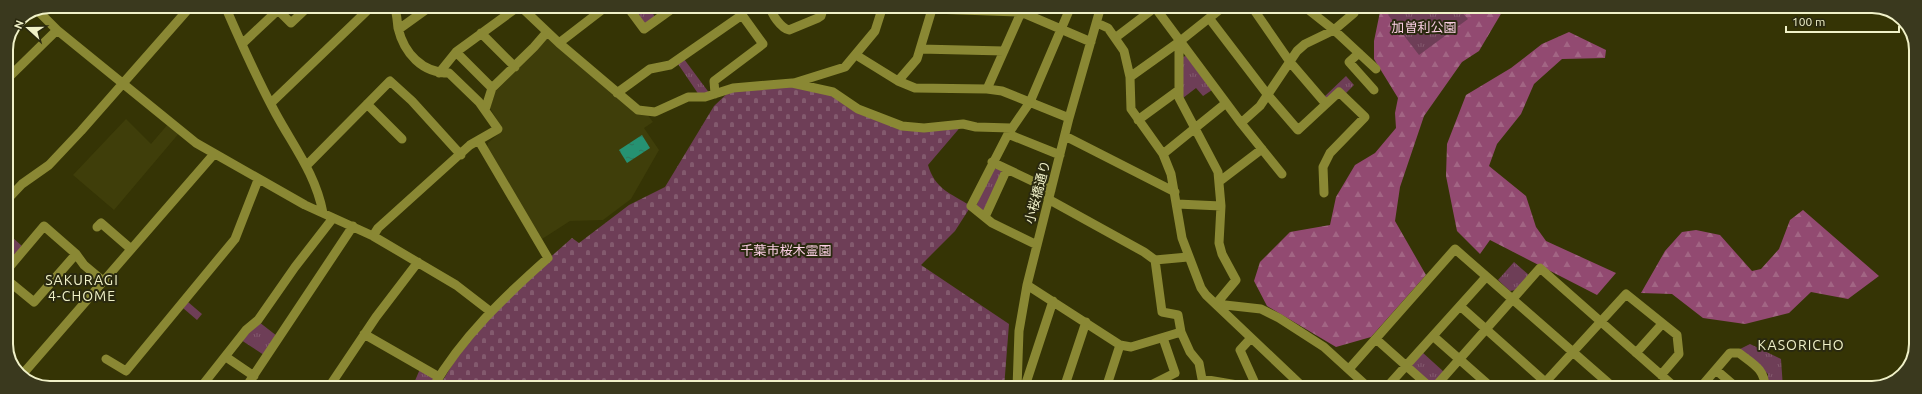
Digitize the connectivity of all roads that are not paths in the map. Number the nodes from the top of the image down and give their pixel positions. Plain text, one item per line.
1 (185, 13) edge
2 (228, 13) edge
3 (273, 13) edge
4 (281, 13) edge
5 (302, 13) edge
6 (363, 13) edge
7 (395, 13) edge
8 (421, 13) edge
9 (510, 13) edge
10 (527, 13) edge
11 (598, 13) edge
12 (632, 13) edge
13 (667, 13) edge
14 (772, 13) edge
15 (822, 13) edge
16 (881, 13) edge
17 (929, 13) edge
18 (1021, 13) edge
19 (1031, 13) edge
20 (1068, 13) edge
21 (1099, 13) edge
22 (1148, 13) edge
23 (1160, 13) edge
24 (1215, 13) edge
25 (1257, 13) edge
26 (1313, 13) edge
27 (1354, 13) edge
28 (41, 14) edge
29 (1209, 18) junction
30 (1097, 23) junction
31 (398, 29) junction
32 (1061, 29) junction
33 (57, 30) junction
34 (1334, 30) junction
35 (547, 32) junction
36 (481, 33) junction
37 (1115, 38) junction
38 (1091, 42) junction
39 (1179, 42) junction
40 (559, 43) junction
41 (242, 44) junction
42 (920, 49) junction
43 (1004, 51) junction
44 (456, 52) junction
45 (1359, 53) junction
46 (856, 55) junction
47 (1290, 62) junction
48 (515, 67) junction
49 (1376, 69) dead end
50 (13, 73) edge
51 (439, 73) junction
52 (1130, 77) junction
53 (898, 81) junction
54 (792, 83) junction
55 (123, 84) junction
56 (492, 88) junction
57 (987, 89) junction
58 (1179, 90) junction
59 (1374, 90) dead end
60 (617, 93) junction
61 (714, 94) junction
62 (1267, 94) junction
63 (1030, 102) junction
64 (1226, 103) junction
65 (271, 104) junction
66 (367, 104) junction
67 (1326, 104) junction
68 (485, 110) junction
69 (1070, 118) junction
70 (1138, 120) junction
71 (1241, 123) junction
72 (1195, 127) junction
73 (1010, 131) junction
74 (1066, 136) junction
75 (402, 139) dead end
76 (479, 141) junction
77 (1262, 149) junction
78 (214, 154) junction
79 (1163, 154) junction
80 (461, 155) junction
81 (1060, 155) junction
82 (992, 162) junction
83 (307, 165) junction
84 (1007, 169) junction
85 (1282, 174) dead end
86 (258, 180) junction
87 (1220, 181) junction
88 (1175, 192) junction
89 (1324, 193) dead end
90 (13, 194) edge
91 (1050, 194) junction
92 (1177, 204) junction
93 (1221, 206) junction
94 (324, 213) junction
95 (985, 217) junction
96 (334, 218) junction
97 (101, 223) dead end
98 (353, 226) junction
99 (373, 236) junction
100 (1037, 245) junction
101 (131, 249) junction
102 (76, 254) junction
103 (1188, 257) junction
104 (1154, 260) junction
105 (418, 262) junction
106 (13, 263) edge
107 (1486, 276) junction
108 (103, 282) junction
109 (13, 285) edge
110 (1027, 285) junction
111 (1512, 299) junction
112 (1053, 302) junction
113 (1216, 304) junction
114 (1460, 306) junction
115 (490, 312) junction
116 (1600, 320) junction
117 (1086, 322) junction
118 (1662, 324) junction
119 (1486, 329) junction
120 (1181, 332) junction
121 (364, 334) junction
122 (1433, 336) junction
123 (1163, 338) junction
124 (1251, 338) junction
125 (1376, 339) junction
126 (1120, 345) junction
127 (1572, 351) junction
128 (1636, 353) junction
129 (226, 356) junction
130 (106, 359) dead end
131 (1460, 359) junction
132 (1406, 366) junction
133 (1349, 369) junction
134 (1716, 370) junction
135 (25, 371) edge
136 (1662, 375) junction
137 (254, 376) junction
138 (439, 376) junction
139 (206, 381) edge
140 (250, 381) edge
141 (333, 381) edge
142 (436, 381) edge
143 (1021, 381) edge
144 (1023, 381) edge
145 (1066, 381) edge
146 (1108, 381) edge
147 (1160, 381) edge
148 (1212, 381) edge
149 (1254, 381) edge
150 (1297, 381) edge
151 (1360, 381) edge
152 (1392, 381) edge
153 (1423, 381) edge
154 (1440, 381) edge
155 (1484, 381) edge
156 (1538, 381) edge
157 (1546, 381) edge
158 (1606, 381) edge
159 (1668, 381) edge
160 (1706, 381) edge
161 (1729, 381) edge
162 (1765, 381) edge

1 - 55 street
2 - 41 street
3 - 41 street
4 - 5 street
6 - 65 street
7 - 31 street
8 - 31 street
9 - 36 street
10 - 35 street
11 - 40 street
12 - 13 street
14 - 15 street
16 - 46 street
17 - 42 street
18 - 43 street
19 - 32 street
20 - 32 street
21 - 30 street, 小桜橋通り
22 - 37 street
23 - 39 street
24 - 29 street
25 - 47 street
26 - 34 street
27 - 34 street
28 - 33 street
29 - 39 street
29 - 62 street
30 - 37 street
30 - 38 street, 小桜橋通り
31 - 51 street
32 - 38 street
32 - 63 street
33 - 50 street
33 - 55 street
34 - 45 street
34 - 47 street
35 - 40 street
35 - 48 street
36 - 44 street
36 - 48 street
37 - 52 street
38 - 69 street, 小桜橋通り
39 - 52 street
39 - 58 street
39 - 64 street
40 - 60 street
41 - 65 street
42 - 43 street
42 - 53 street
43 - 57 street
44 - 51 street
44 - 56 street
45 - 49 street
45 - 59 street
46 - 53 street
46 - 54 street
47 - 62 street
47 - 67 street
48 - 56 street
51 - 68 street
52 - 70 street
53 - 57 street
54 - 61 street
54 - 73 street
55 - 78 street
55 - 90 street
56 - 68 street
57 - 63 street
58 - 70 street
58 - 72 street
60 - 61 street
60 - 61 street
62 - 67 street
62 - 71 street
63 - 69 street
63 - 73 street
64 - 71 street
64 - 72 street
65 - 83 street
66 - 75 street
66 - 80 street
66 - 83 street
67 - 89 street
68 - 76 street
69 - 74 street, 小桜橋通り
70 - 79 street
71 - 77 street
72 - 79 street
72 - 87 street
73 - 81 street
73 - 82 street
74 - 81 street, 小桜橋通り
74 - 88 street
76 - 80 street
76 - 115 street
77 - 85 street
77 - 87 street
78 - 86 street
78 - 101 street
79 - 88 street
80 - 99 street
81 - 91 street, 小桜橋通り
82 - 84 street
82 - 95 street
83 - 94 street
84 - 91 street
84 - 95 street
86 - 94 street
86 - 130 street
87 - 93 street
88 - 92 street
91 - 100 street, 小桜橋通り
91 - 104 street
92 - 93 street
92 - 103 street
93 - 113 street
94 - 96 street
95 - 100 street
96 - 98 street
96 - 129 street
97 - 101 street
98 - 99 street
98 - 137 street
99 - 105 street
100 - 110 street, 小桜橋通り
101 - 108 street
102 - 106 street
102 - 108 street
102 - 109 street
103 - 104 street
103 - 113 street
104 - 120 street
105 - 115 street
105 - 121 street
107 - 111 street
107 - 114 street
107 - 125 street
108 - 135 street
110 - 112 street
110 - 143 street, 小桜橋通り
111 - 116 street
111 - 119 street
111 - 127 street
112 - 117 street
112 - 144 street
113 - 124 street
113 - 133 street
114 - 119 street
114 - 122 street
115 - 138 street
116 - 118 street
116 - 127 street
116 - 128 street
117 - 126 street
117 - 145 street
118 - 128 street
118 - 136 street
119 - 131 street
119 - 156 street
120 - 123 street
120 - 148 street
121 - 138 street
121 - 141 street
122 - 131 street
122 - 132 street
123 - 126 street
123 - 147 street
124 - 149 street
124 - 150 street
125 - 132 street
125 - 133 street
126 - 146 street
127 - 157 street
127 - 158 street
128 - 136 street
129 - 137 street
129 - 139 street
131 - 154 street
131 - 155 street
132 - 152 street
132 - 153 street
133 - 151 street
134 - 160 street
134 - 161 street
134 - 162 street
136 - 159 street
137 - 140 street
138 - 142 street

